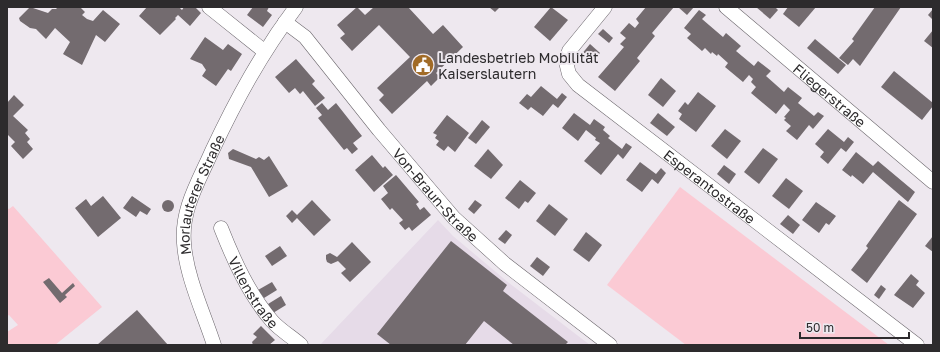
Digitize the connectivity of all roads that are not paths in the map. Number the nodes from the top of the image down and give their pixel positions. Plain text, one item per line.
1 (209, 7) edge
2 (296, 7) edge
3 (605, 7) edge
4 (726, 7) edge
5 (285, 22) junction
6 (264, 51) junction
7 (933, 182) edge
8 (221, 228) dead end
9 (214, 345) edge
10 (301, 345) edge
11 (610, 345) edge
12 (917, 345) edge

1 - 6 street
2 - 5 street, Morlauterer Straße
3 - 12 street, Esperantostraße
4 - 7 street, Fliegerstraße
5 - 6 street, Morlauterer Straße
5 - 11 street, Von-Braun-Straße
6 - 9 street, Morlauterer Straße
8 - 10 street, Villenstraße

